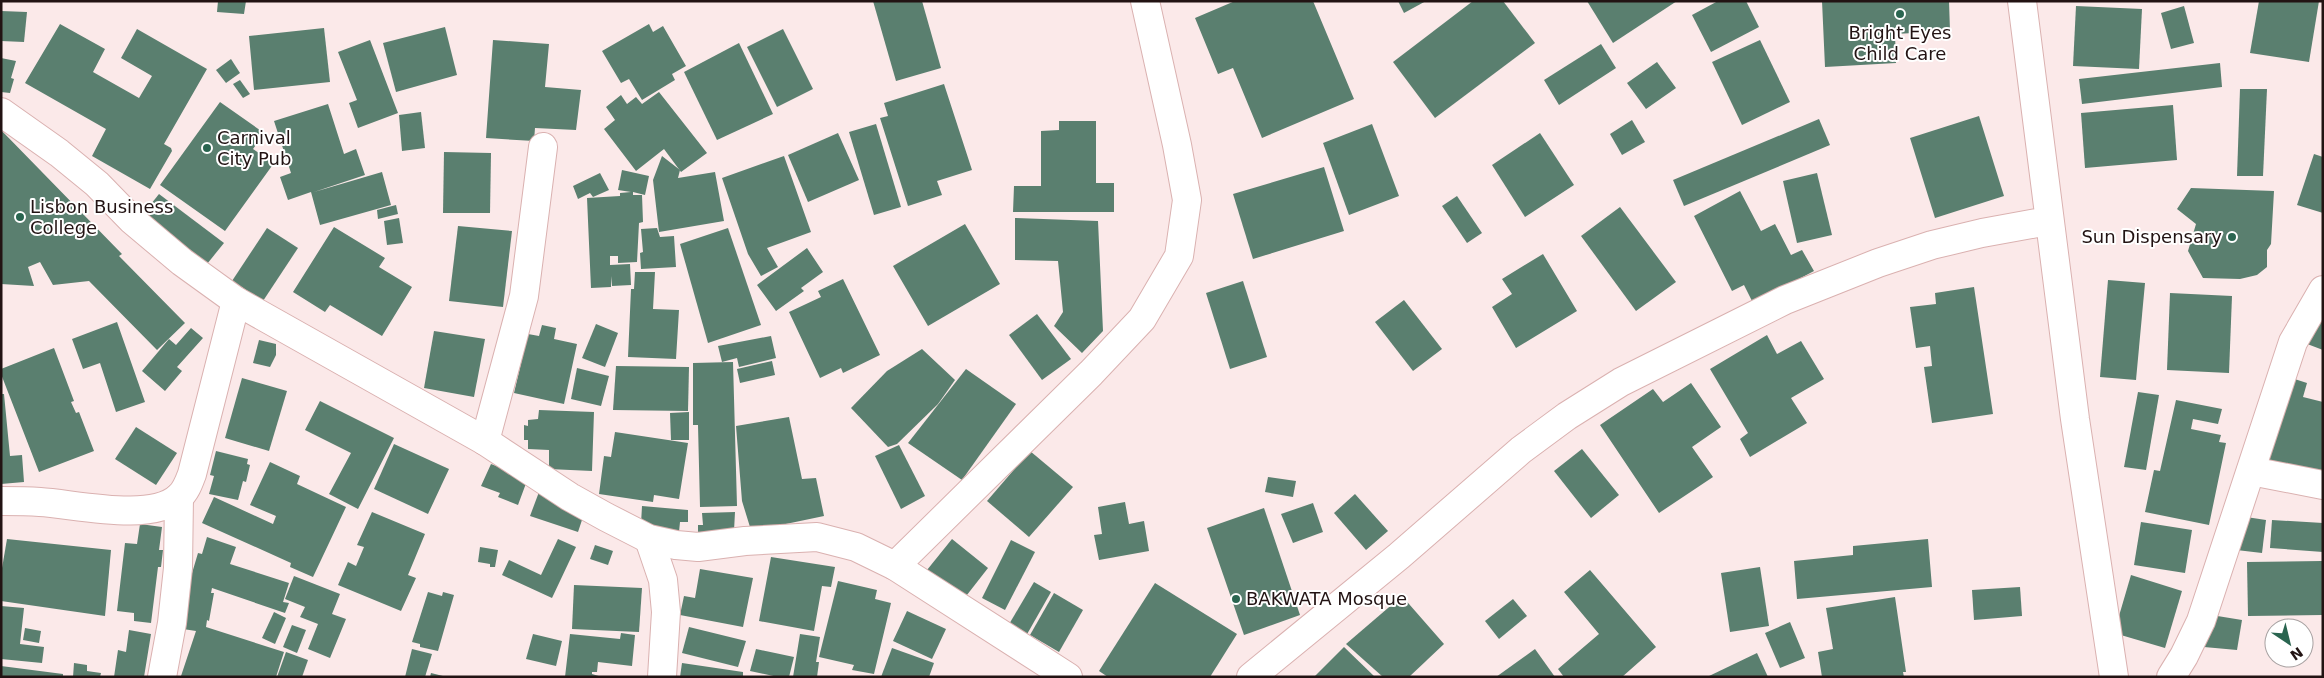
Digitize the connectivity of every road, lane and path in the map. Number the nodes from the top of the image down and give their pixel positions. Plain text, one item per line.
1 (1145, 1) edge
2 (2022, 1) edge
3 (1, 112) edge
4 (543, 147) dead end
5 (2048, 221) junction
6 (2323, 290) edge
7 (236, 300) junction
8 (484, 441) junction
9 (2250, 471) junction
10 (2323, 485) edge
11 (180, 497) junction
12 (1, 501) edge
13 (648, 539) junction
14 (896, 566) junction
15 (162, 677) edge
16 (662, 677) edge
17 (1068, 677) edge
18 (1251, 677) edge
19 (2114, 677) edge
20 (2171, 677) edge

1 - 14 street
2 - 5 street
3 - 7 street
4 - 8 street
5 - 18 street
5 - 19 street
6 - 9 street
7 - 8 street
7 - 11 street
8 - 13 street
9 - 10 street
9 - 20 street
11 - 12 street
11 - 15 street
13 - 14 street
13 - 16 street
14 - 17 street

